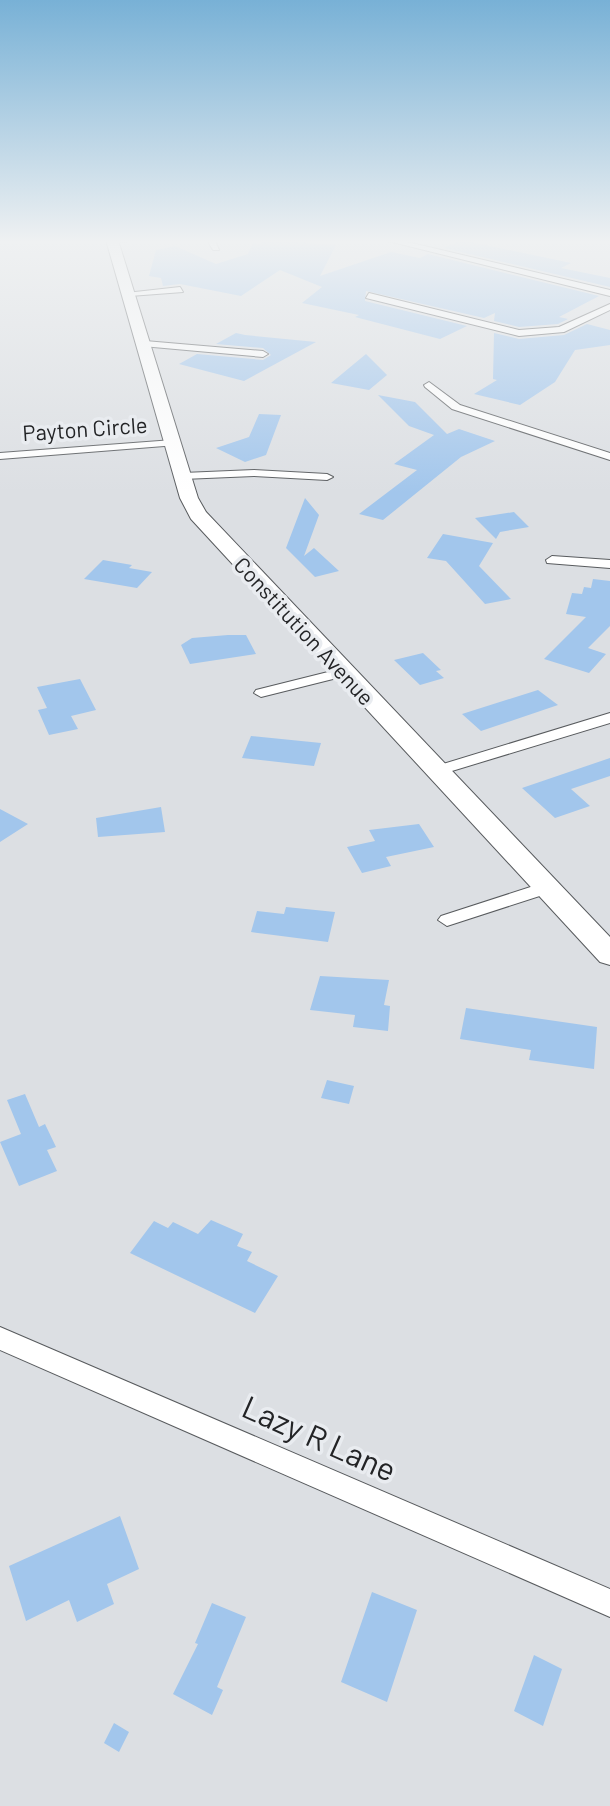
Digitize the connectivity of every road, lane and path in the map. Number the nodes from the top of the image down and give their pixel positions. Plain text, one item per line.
1 (139, 324) edge
2 (484, 324) edge
3 (573, 324) edge
4 (145, 344) junction
5 (263, 354) dead end
6 (429, 385) dead end
7 (173, 443) junction
8 (0, 456) edge
9 (610, 457) edge
10 (183, 476) junction
11 (327, 477) dead end
12 (552, 560) dead end
13 (610, 564) edge
14 (344, 672) junction
15 (261, 693) dead end
16 (610, 718) edge
17 (436, 771) junction
18 (546, 888) junction
19 (447, 920) dead end
20 (610, 955) edge
21 (0, 1338) edge
22 (610, 1603) edge

1 - 4 main road, Constitution Avenue
2 - 3 street
4 - 5 street
4 - 7 main road, Constitution Avenue
6 - 9 street
7 - 8 street, Payton Circle
7 - 10 main road, Constitution Avenue
10 - 11 street
10 - 14 main road, Constitution Avenue
12 - 13 street
14 - 15 street
14 - 17 main road, Constitution Avenue
16 - 17 street
17 - 18 main road, Constitution Avenue
18 - 19 street
18 - 20 main road, Constitution Avenue
21 - 22 street, Lazy R Lane

